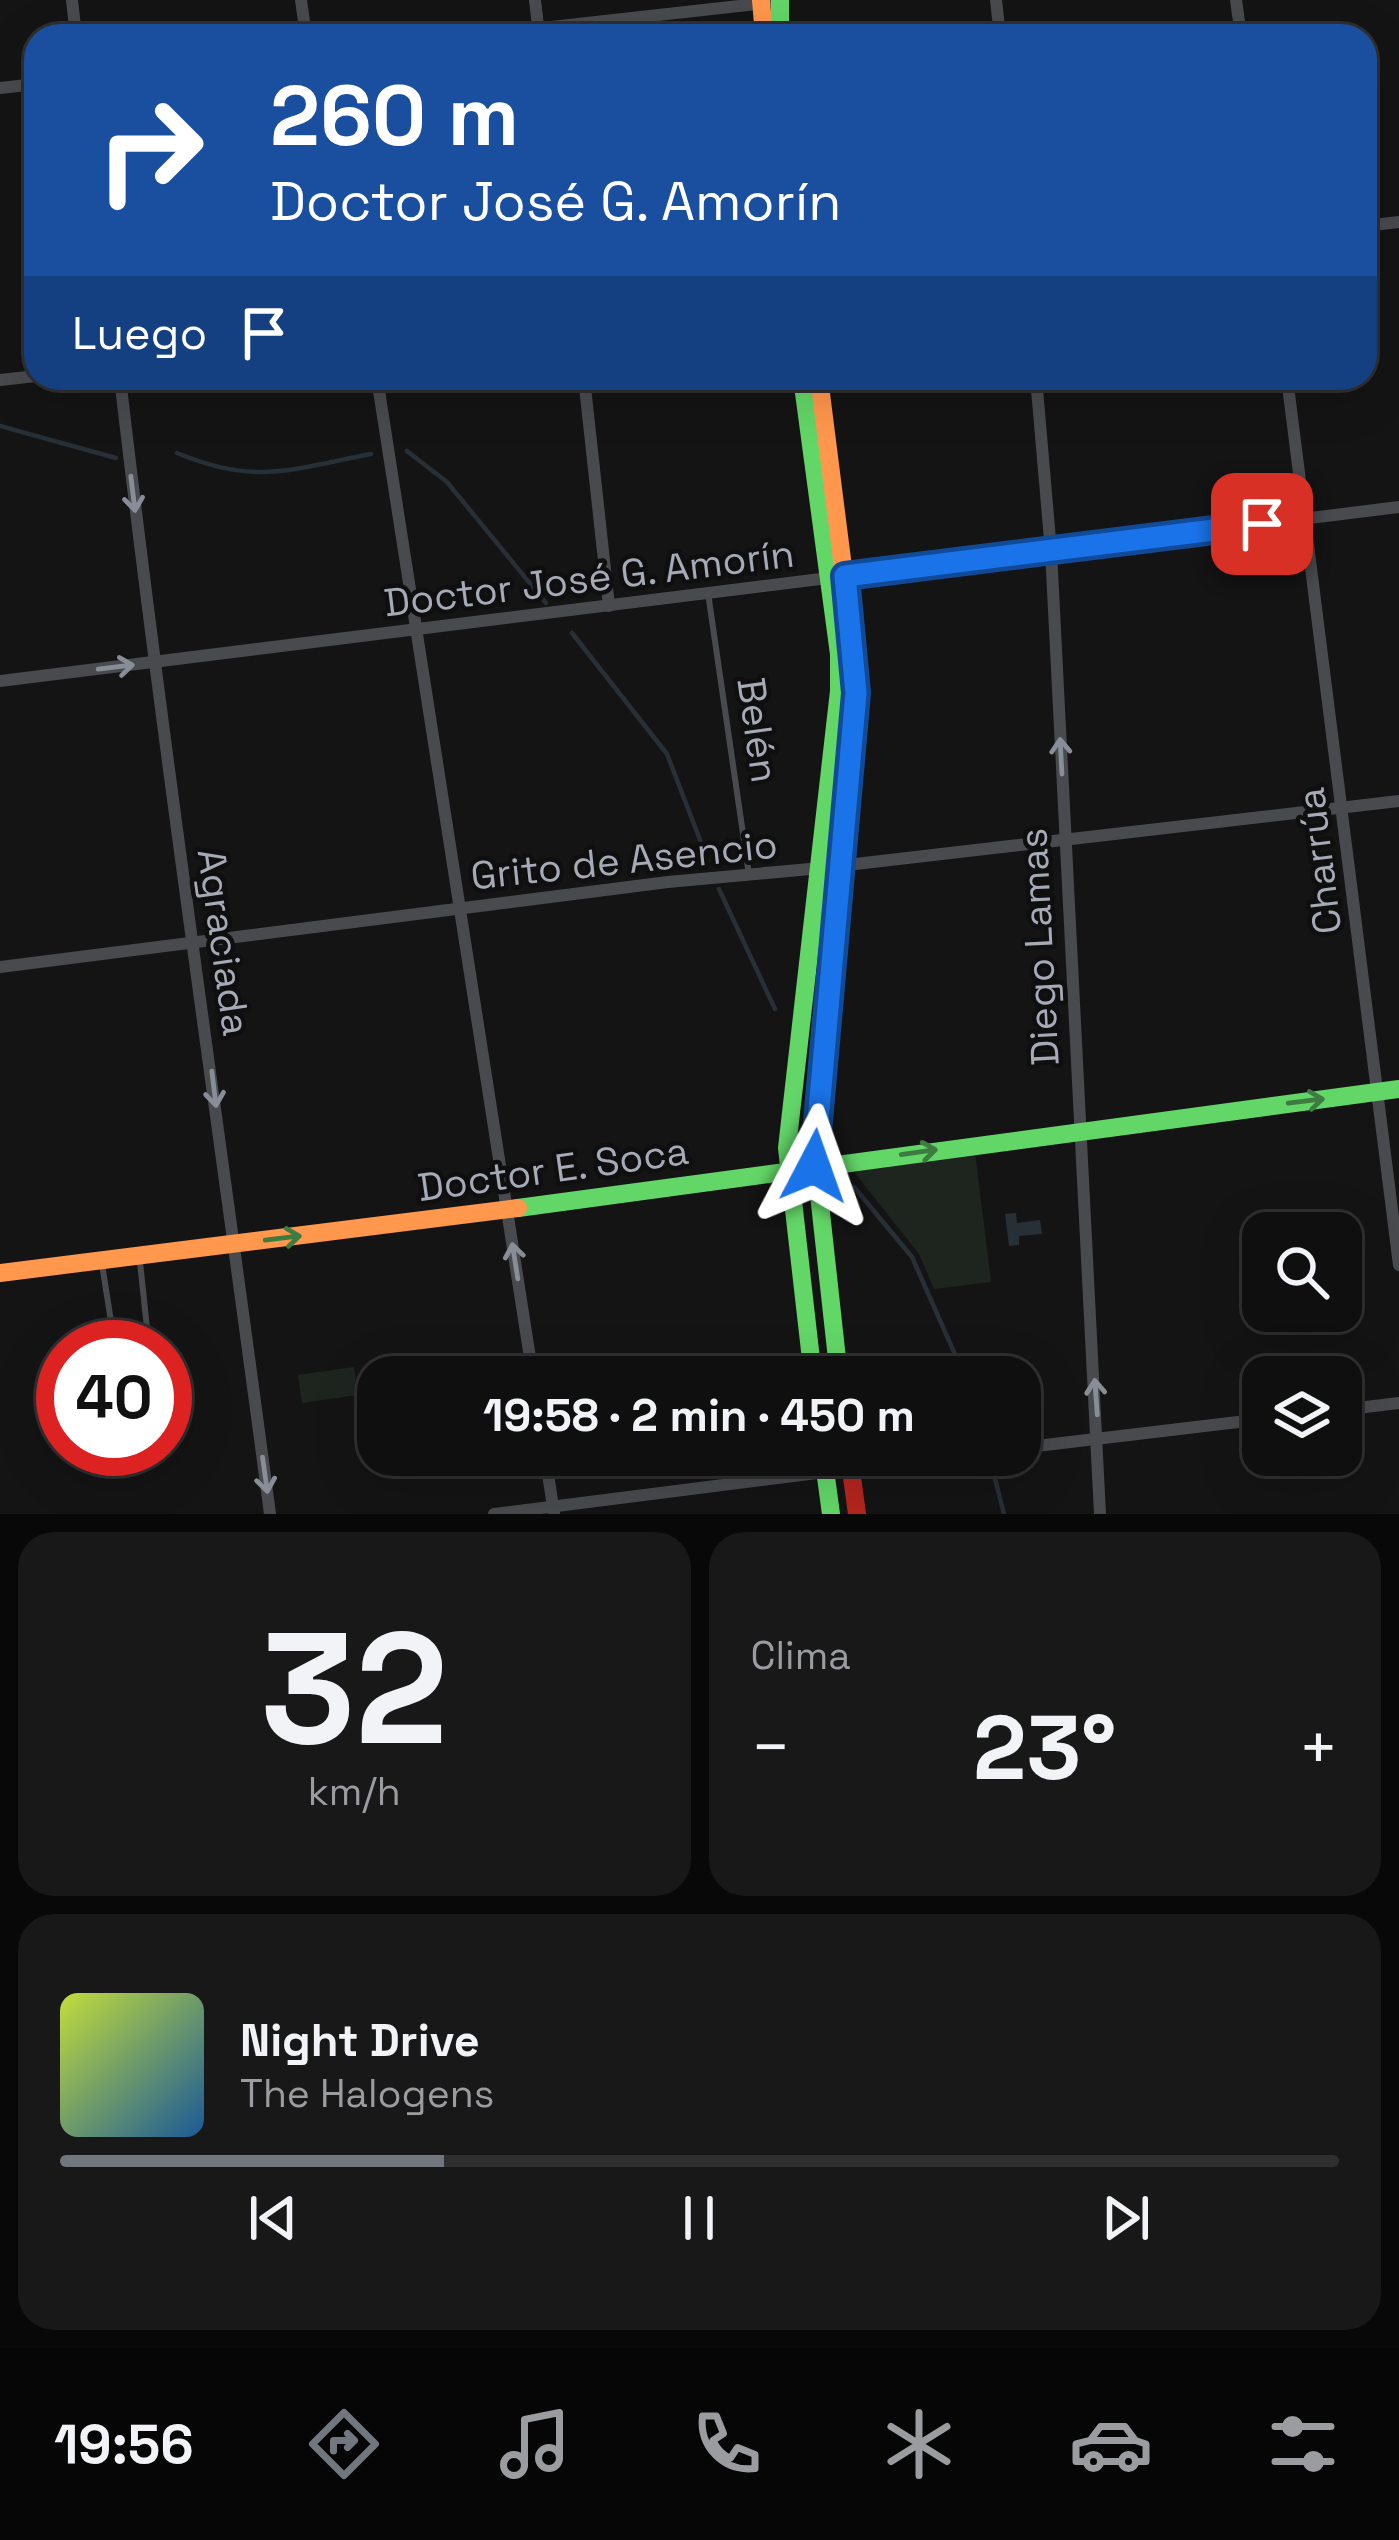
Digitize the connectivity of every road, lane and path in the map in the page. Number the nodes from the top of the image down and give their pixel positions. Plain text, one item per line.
1 (770, 1) edge
2 (598, 24) edge
3 (121, 390) edge
4 (379, 390) edge
5 (585, 390) edge
6 (804, 390) edge
7 (820, 390) edge
8 (1037, 390) edge
9 (1288, 390) edge
10 (1399, 507) edge
11 (1304, 519) junction
12 (1051, 551) junction
13 (837, 577) junction
14 (708, 593) junction
15 (609, 606) junction
16 (417, 629) junction
17 (153, 662) junction
18 (0, 682) edge
19 (1399, 801) edge
20 (1344, 807) junction
21 (1065, 841) junction
22 (842, 866) junction
23 (821, 868) junction
24 (749, 875) junction
25 (460, 908) junction
26 (195, 944) junction
27 (0, 968) edge
28 (1399, 1089) edge
29 (1377, 1091) junction
30 (1078, 1130) junction
31 (814, 1166) junction
32 (787, 1170) junction
33 (507, 1210) junction
34 (234, 1244) junction
35 (139, 1256) junction
36 (102, 1260) junction
37 (1399, 1265) edge
38 (0, 1273) edge
39 (111, 1320) edge
40 (146, 1320) edge
41 (529, 1356) edge
42 (810, 1356) edge
43 (837, 1356) edge
44 (1399, 1403) edge
45 (1362, 1407) edge
46 (1242, 1421) edge
47 (1099, 1438) junction
48 (1041, 1445) edge
49 (548, 1476) edge
50 (751, 1476) edge
51 (826, 1476) edge
52 (851, 1476) edge
53 (553, 1511) edge
54 (270, 1514) edge
55 (494, 1514) edge
56 (831, 1514) edge
57 (857, 1514) edge
58 (1100, 1514) edge

1 - 2 street
3 -> 17 street, Agraciada
4 - 16 street
5 - 15 street
6 - 13 street
7 - 13 street
8 - 12 street, Diego Lamas
9 - 11 street, Charrúa
10 - 11 street, Doctor José G. Amorín
11 - 12 street, Doctor José G. Amorín
11 - 20 street, Charrúa
12 - 13 street, Doctor José G. Amorín
21 -> 12 street, Diego Lamas
13 - 14 street, Doctor José G. Amorín
13 - 22 street
13 - 23 street
14 - 15 street, Doctor José G. Amorín
14 - 24 lane, Belén
15 - 16 street, Doctor José G. Amorín
16 - 17 street, Doctor José G. Amorín
16 - 25 street
18 -> 17 street, Doctor José G. Amorín
17 - 26 street, Agraciada
19 - 20 street, Grito de Asencio
20 - 21 street, Grito de Asencio
20 - 29 street, Charrúa
21 - 22 street, Grito de Asencio
21 - 30 street, Diego Lamas
22 - 23 street, Grito de Asencio
22 - 31 street
23 - 24 street, Grito de Asencio
23 - 32 street
24 - 25 street, Grito de Asencio
25 - 26 street, Grito de Asencio
25 - 33 street
26 - 27 street, Grito de Asencio
26 -> 34 street, Agraciada
28 - 29 street, Doctor E. Soca
30 -> 29 street, Doctor E. Soca
29 - 37 street, Charrúa
31 -> 30 street, Doctor E. Soca
47 -> 30 street, Diego Lamas
31 - 32 street, Doctor E. Soca
31 - 43 street
32 - 33 street, Doctor E. Soca
32 - 42 street
34 -> 33 street, Doctor E. Soca
41 -> 33 street
34 - 35 street, Doctor E. Soca
34 -> 54 street, Agraciada
35 - 36 street, Doctor E. Soca
35 - 40 lane
36 - 38 street, Doctor E. Soca
36 - 39 lane
44 - 45 street
46 - 47 street
47 - 48 street
47 - 58 street, Diego Lamas
49 - 53 street
50 - 53 street
51 - 56 street
52 - 57 street
53 - 55 street

